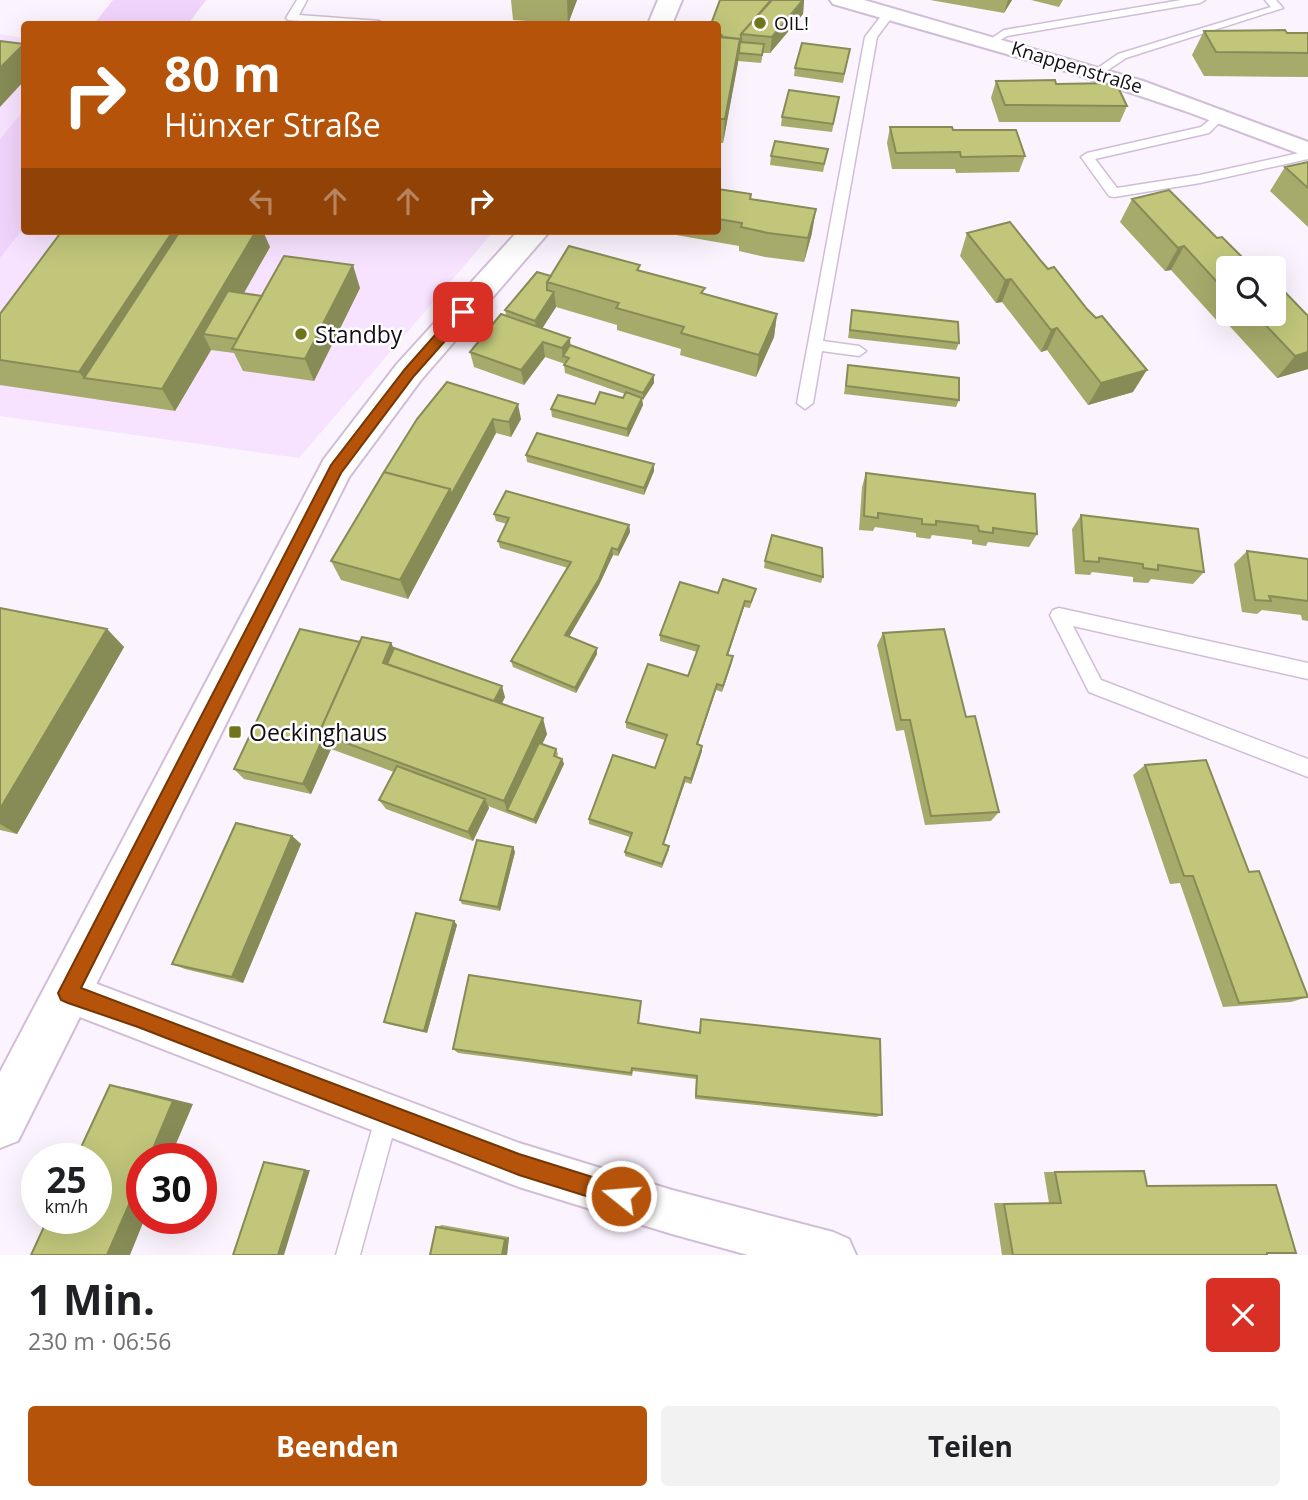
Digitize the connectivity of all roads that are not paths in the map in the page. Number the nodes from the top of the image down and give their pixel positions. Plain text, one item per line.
1 (302, 0) edge
2 (670, 0) edge
3 (840, 0) edge
4 (1200, 0) edge
5 (1270, 0) edge
6 (889, 13) junction
7 (336, 21) edge
8 (661, 21) edge
9 (992, 42) junction
10 (1098, 72) junction
11 (1222, 114) junction
12 (1308, 152) edge
13 (531, 235) edge
14 (815, 345) junction
15 (859, 351) dead end
16 (805, 403) dead end
17 (1308, 671) edge
18 (1308, 768) edge
19 (68, 993) junction
20 (388, 1112) junction
21 (0, 1123) edge
22 (348, 1255) edge
23 (833, 1255) edge

1 - 7 lane
2 - 8 main road
3 - 6 street, Knappenstraße
4 - 9 lane
5 - 10 lane
6 - 9 street, Knappenstraße
6 - 14 lane
9 - 10 street, Knappenstraße
10 - 11 street, Knappenstraße
11 - 12 street, Knappenstraße
11 - 12 lane
13 - 19 main road
14 - 15 lane
14 - 16 lane
17 - 18 lane
19 - 20 street
19 - 21 main road
20 - 22 lane
20 - 23 street

